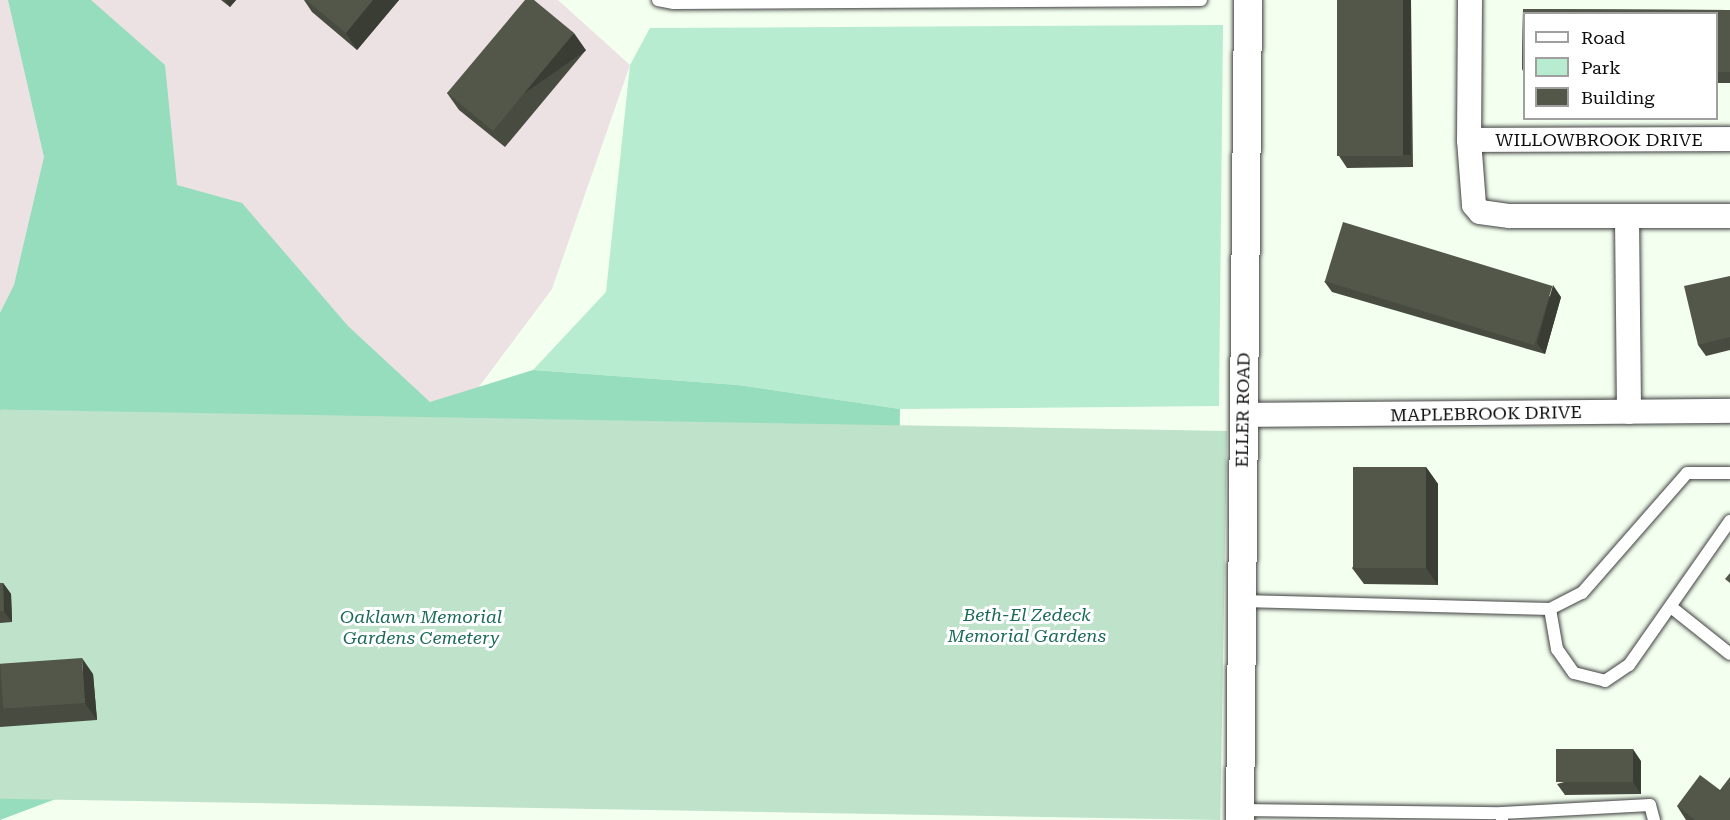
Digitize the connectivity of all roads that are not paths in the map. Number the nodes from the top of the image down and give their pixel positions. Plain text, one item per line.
1 (658, 0) edge
2 (1201, 0) edge
3 (1248, 0) edge
4 (1470, 0) edge
5 (949, 1) edge
6 (1730, 139) edge
7 (1469, 140) junction
8 (1730, 216) edge
9 (1627, 218) junction
10 (1730, 411) edge
11 (1629, 412) junction
12 (1243, 415) junction
13 (1730, 473) edge
14 (1730, 521) edge
15 (1241, 601) junction
16 (1671, 607) junction
17 (1550, 609) junction
18 (1730, 654) edge
19 (1240, 815) edge
20 (1502, 817) edge
21 (1654, 820) edge

1 - 5 lane
2 - 5 lane
3 - 12 street, ELLER ROAD
4 - 7 street, WILLOWBROOK DRIVE
6 - 7 street, WILLOWBROOK DRIVE
7 - 9 street, WILLOWBROOK DRIVE
8 - 9 street, WILLOWBROOK DRIVE
9 - 11 street
10 - 11 street, MAPLEBROOK DRIVE
11 - 12 street, MAPLEBROOK DRIVE
12 - 15 street, ELLER ROAD
13 - 17 lane
14 - 16 lane
15 - 17 lane
15 - 19 street, ELLER ROAD
16 - 17 lane
16 - 18 lane
19 - 20 lane
20 - 21 lane

